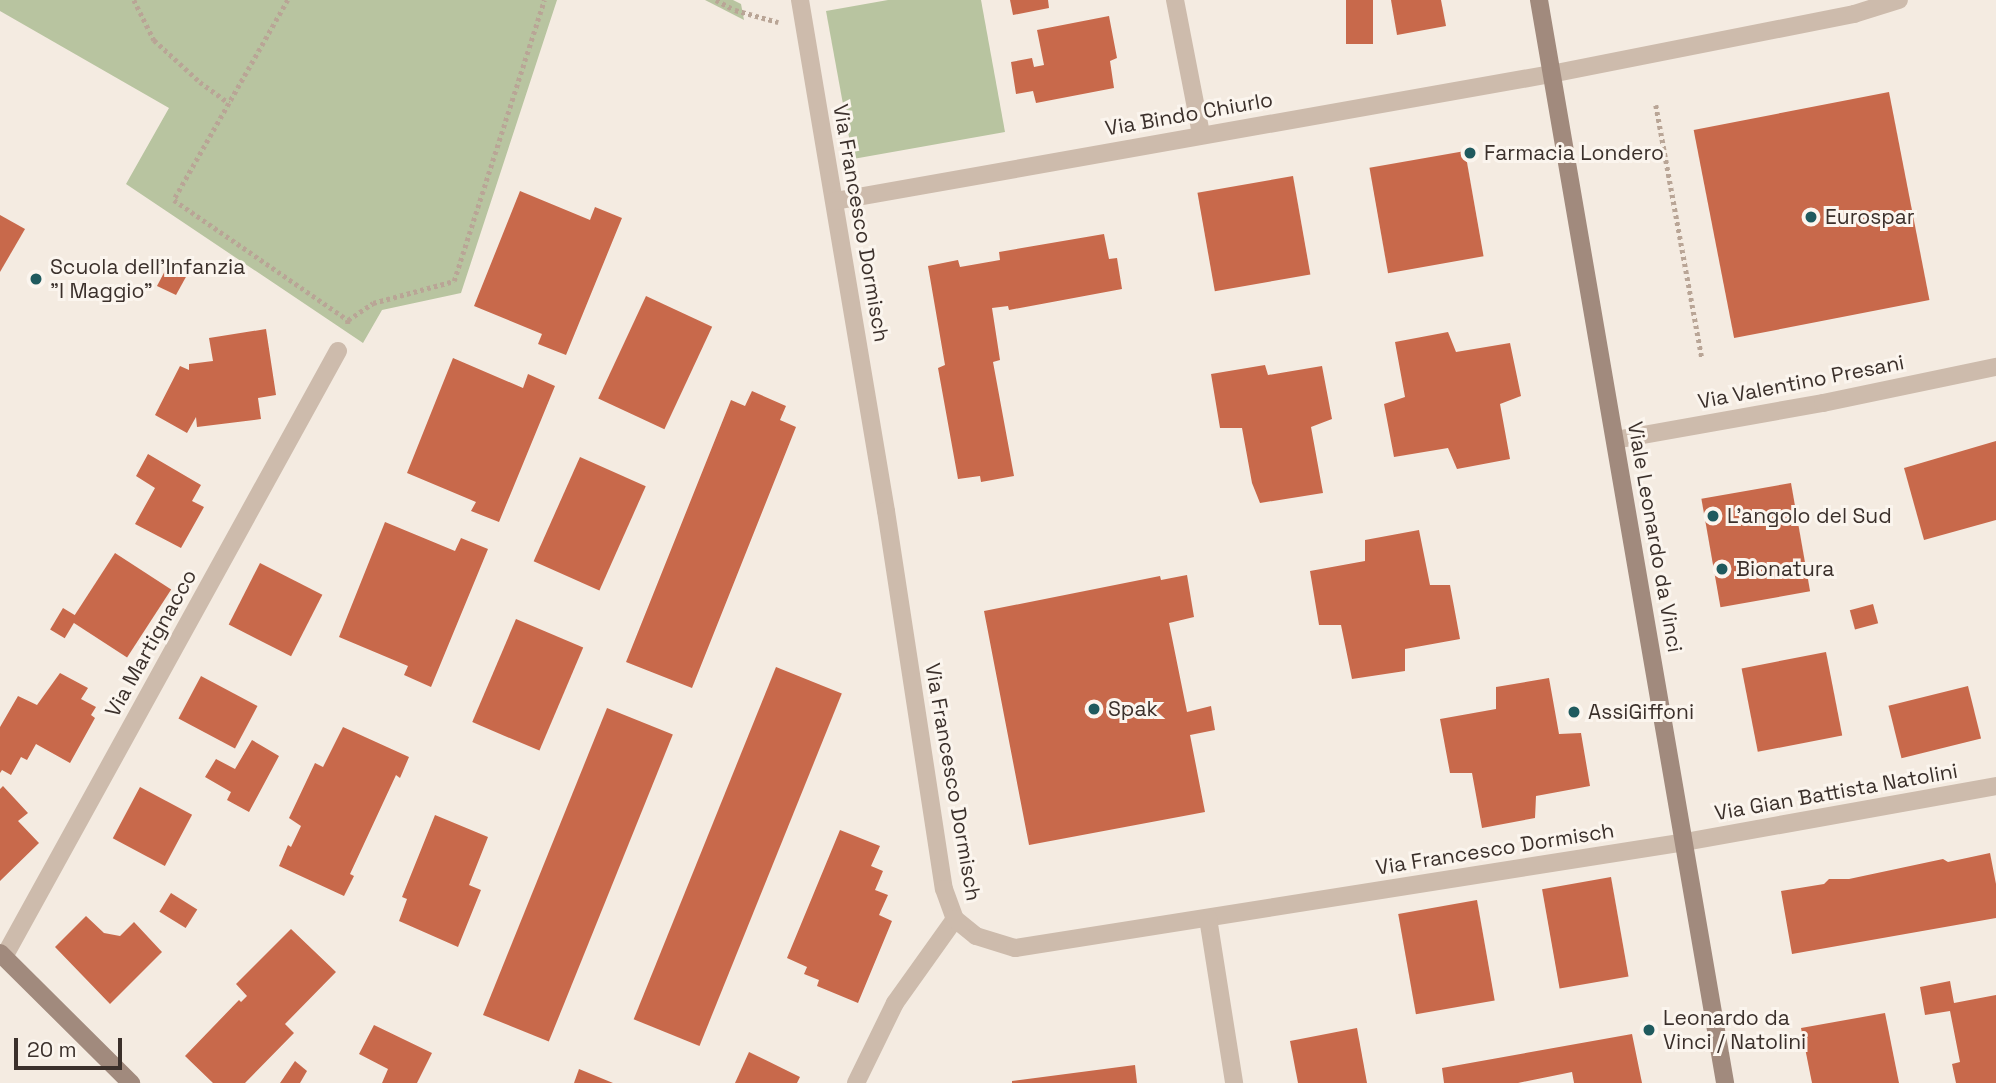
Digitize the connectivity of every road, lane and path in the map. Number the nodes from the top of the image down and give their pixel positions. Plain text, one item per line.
1 (134, 0) edge
2 (288, 0) edge
3 (544, 0) edge
4 (716, 0) edge
5 (800, 0) edge
6 (1175, 0) edge
7 (1539, 0) edge
8 (1899, 0) edge
9 (778, 22) dead end
10 (1552, 74) junction
11 (229, 103) junction
12 (1656, 105) dead end
13 (1201, 134) junction
14 (835, 201) junction
15 (348, 320) junction
16 (338, 351) joint
17 (1702, 359) dead end
18 (1996, 367) edge
19 (1615, 440) junction
20 (1996, 786) edge
21 (1685, 842) junction
22 (1208, 918) junction
23 (955, 919) junction
24 (2, 955) edge
25 (131, 1083) edge
26 (856, 1083) edge
27 (1234, 1083) edge
28 (1725, 1083) edge

1 - 11 path
2 - 11 path
3 - 15 path
4 - 9 path
5 - 14 street, Via Francesco Dormisch
6 - 13 street
7 - 10 main road, Viale Leonardo da Vinci
8 - 10 street, Via Bindo Chiurlo
10 - 13 street, Via Bindo Chiurlo
10 - 19 main road, Viale Leonardo da Vinci
11 - 15 path
12 - 17 path
13 - 14 street, Via Bindo Chiurlo
14 - 23 street, Via Francesco Dormisch
15 - 16 path
16 - 24 street, Via Martignacco
18 - 19 street, Via Valentino Presani
19 - 21 main road, Viale Leonardo da Vinci
20 - 21 street, Via Gian Battista Natolini
21 - 22 street, Via Francesco Dormisch
21 - 28 main road, Viale Leonardo da Vinci
22 - 23 street, Via Francesco Dormisch
22 - 27 street
23 - 26 street
24 - 25 main road, Via Martignacco

